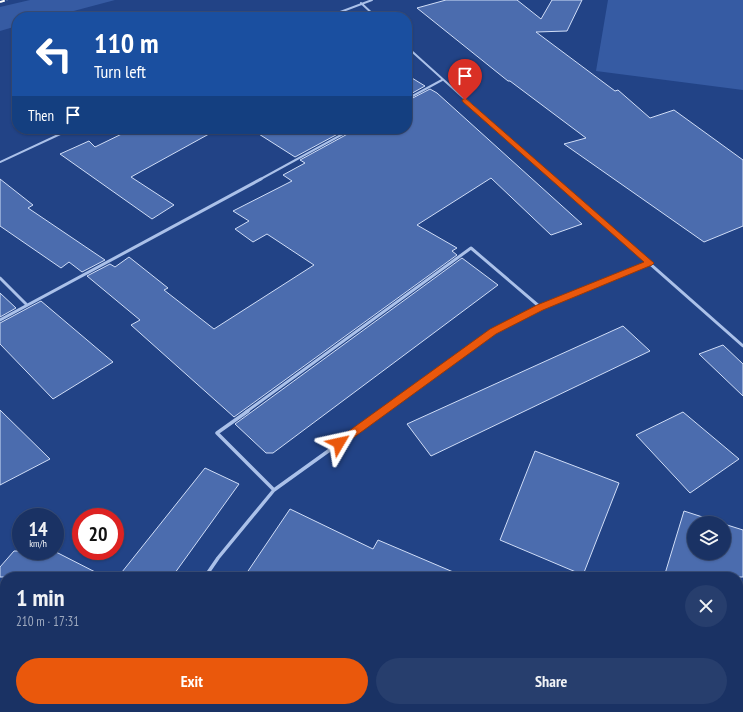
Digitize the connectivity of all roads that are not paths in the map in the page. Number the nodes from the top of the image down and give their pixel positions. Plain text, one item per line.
1 (372, 0) edge
2 (361, 3) junction
3 (339, 12) edge
4 (371, 12) edge
5 (412, 52) edge
6 (442, 80) junction
7 (412, 96) edge
8 (60, 134) edge
9 (343, 134) edge
10 (0, 162) edge
11 (649, 263) junction
12 (0, 278) edge
13 (28, 305) junction
14 (540, 307) junction
15 (0, 320) edge
16 (743, 346) edge
17 (274, 490) junction
18 (208, 572) edge

1 - 2 lane
2 - 3 lane
2 - 4 lane
5 - 6 lane
6 - 7 lane
6 - 11 lane
8 - 10 lane
9 - 13 lane
11 - 14 lane
11 - 16 lane
12 - 13 lane
13 - 15 lane
14 - 17 lane
14 - 17 lane
17 - 18 lane

